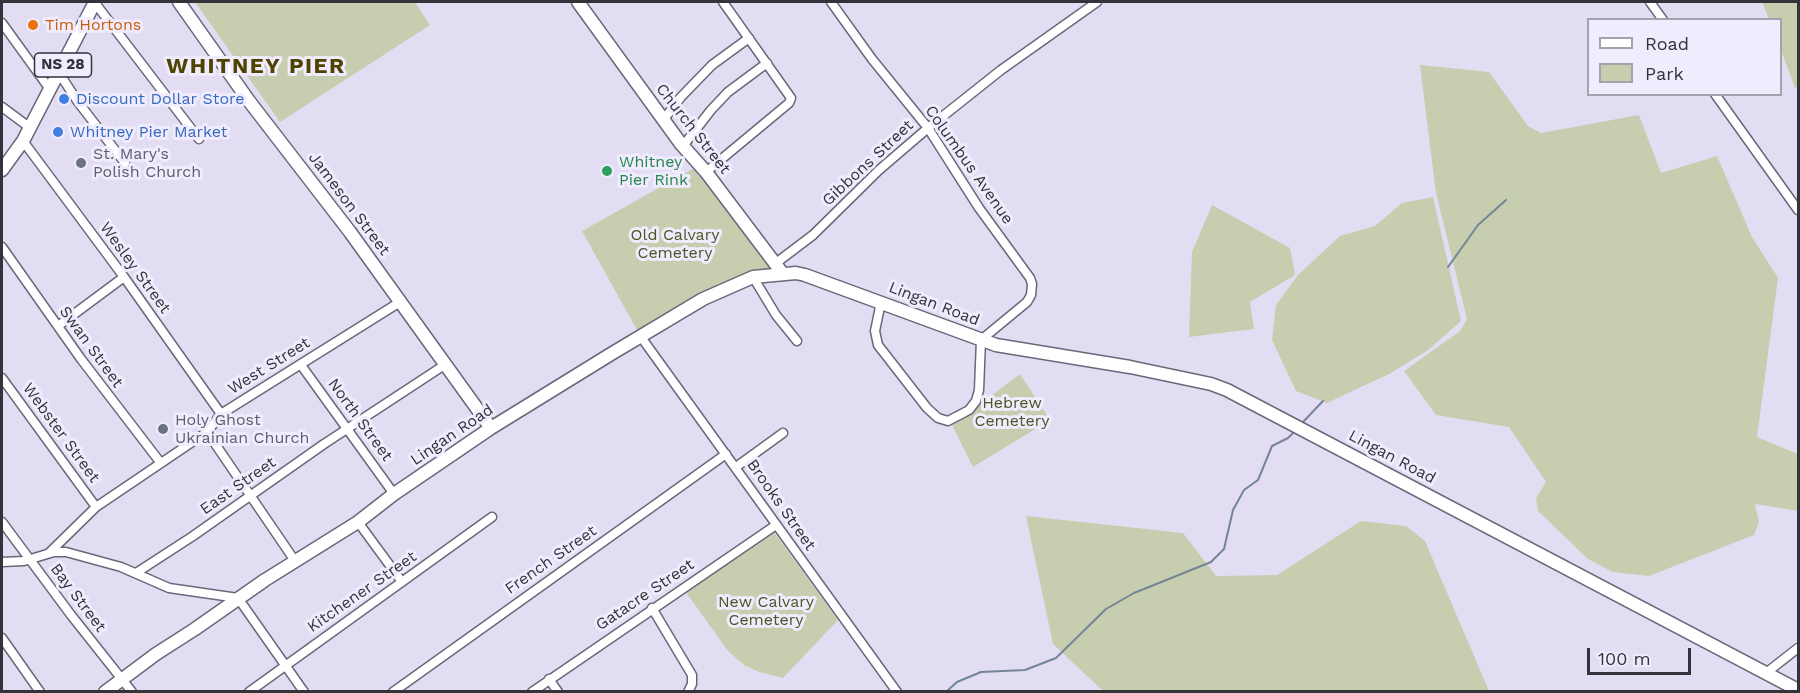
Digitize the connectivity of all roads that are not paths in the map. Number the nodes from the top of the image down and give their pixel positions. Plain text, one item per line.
1 (179, 2) edge
2 (578, 2) edge
3 (723, 2) edge
4 (831, 2) edge
5 (1096, 2) edge
6 (1650, 2) edge
7 (91, 4) edge
8 (1662, 18) edge
9 (2, 23) edge
10 (748, 38) junction
11 (767, 63) junction
12 (59, 73) junction
13 (49, 88) junction
14 (1715, 96) edge
15 (2, 107) edge
16 (664, 119) junction
17 (29, 127) junction
18 (928, 128) junction
19 (199, 139) dead end
20 (22, 141) junction
21 (683, 146) junction
22 (125, 163) dead end
23 (2, 170) edge
24 (706, 172) junction
25 (1798, 210) edge
26 (2, 247) edge
27 (776, 263) junction
28 (783, 274) junction
29 (124, 277) junction
30 (753, 277) junction
31 (400, 302) junction
32 (881, 302) junction
33 (58, 326) junction
34 (641, 337) junction
35 (981, 340) junction
36 (797, 341) dead end
37 (446, 364) junction
38 (301, 365) junction
39 (2, 378) edge
40 (221, 414) junction
41 (491, 428) junction
42 (347, 429) junction
43 (207, 432) junction
44 (783, 433) dead end
45 (726, 454) junction
46 (160, 462) junction
47 (736, 467) junction
48 (394, 494) junction
49 (251, 495) junction
50 (96, 507) junction
51 (492, 518) dead end
52 (2, 522) edge
53 (358, 522) junction
54 (776, 525) junction
55 (49, 553) junction
56 (29, 560) junction
57 (295, 561) junction
58 (2, 562) edge
59 (136, 573) junction
60 (402, 582) junction
61 (238, 598) junction
62 (652, 608) junction
63 (2, 638) edge
64 (1798, 648) edge
65 (286, 665) junction
66 (1766, 673) junction
67 (123, 678) junction
68 (549, 679) junction
69 (1798, 690) edge
70 (40, 692) edge
71 (105, 692) edge
72 (132, 692) edge
73 (249, 692) edge
74 (304, 692) edge
75 (393, 692) edge
76 (532, 692) edge
77 (558, 692) edge
78 (688, 692) edge
79 (897, 692) edge

1 - 31 street, Jameson Street
2 - 16 street, Church Street
3 - 10 street
4 - 18 street, Columbus Avenue
5 - 18 street, Gibbons Street
6 - 8 street
7 - 12 street, NS 28
7 - 19 street
9 - 13 street
10 - 11 street
10 - 16 street
11 - 21 street
11 - 24 street
12 - 13 street, NS 28
12 - 22 street
13 - 17 street, NS 28
14 - 25 street
15 - 17 street
16 - 21 street, Church Street
17 - 20 street, NS 28
18 - 27 street, Gibbons Street
18 - 35 street, Columbus Avenue
20 - 23 street, NS 28
20 - 29 street, Wesley Street
21 - 24 street, Church Street
24 - 27 street, Church Street
26 - 33 street, Swan Street
27 - 28 street, Church Street
28 - 30 street, Lingan Road
28 - 32 street, Lingan Road
29 - 33 street
29 - 40 street, Wesley Street
30 - 34 street, Lingan Road
30 - 36 street
31 - 37 street, Jameson Street
31 - 38 street, West Street
32 - 35 street, Lingan Road
32 - 35 street
33 - 46 street, Swan Street
34 - 41 street, Lingan Road
34 - 45 street, Brooks Street
35 - 66 street, Lingan Road
37 - 41 street, Jameson Street
37 - 42 street, East Street
38 - 40 street, West Street
38 - 42 street, North Street
39 - 50 street, Webster Street
40 - 43 street, West Street
41 - 48 street, Lingan Road
42 - 48 street, North Street
42 - 49 street, East Street
43 - 46 street, West Street
43 - 49 street
44 - 47 street
45 - 47 street, Brooks Street
45 - 75 street, French Street
46 - 50 street, West Street
47 - 54 street, Brooks Street
48 - 53 street, Lingan Road
49 - 57 street
49 - 59 street, East Street
50 - 55 street, West Street
51 - 60 street, Kitchener Street
52 - 56 street, Bay Street
53 - 57 street, Lingan Road
53 - 60 street
54 - 62 street, Gatacre Street
54 - 79 street, Brooks Street
55 - 56 street
55 - 59 street
56 - 58 street
56 - 67 street, Bay Street
57 - 61 street, Lingan Road
59 - 61 street
60 - 65 street, Kitchener Street
61 - 65 street
61 - 67 street, Lingan Road
62 - 68 street, Gatacre Street
62 - 78 street
63 - 70 street
64 - 66 street
65 - 73 street, Kitchener Street
65 - 74 street
66 - 69 street, Lingan Road
67 - 71 street, Lingan Road
67 - 72 street, Bay Street
68 - 76 street, Gatacre Street
68 - 77 street

